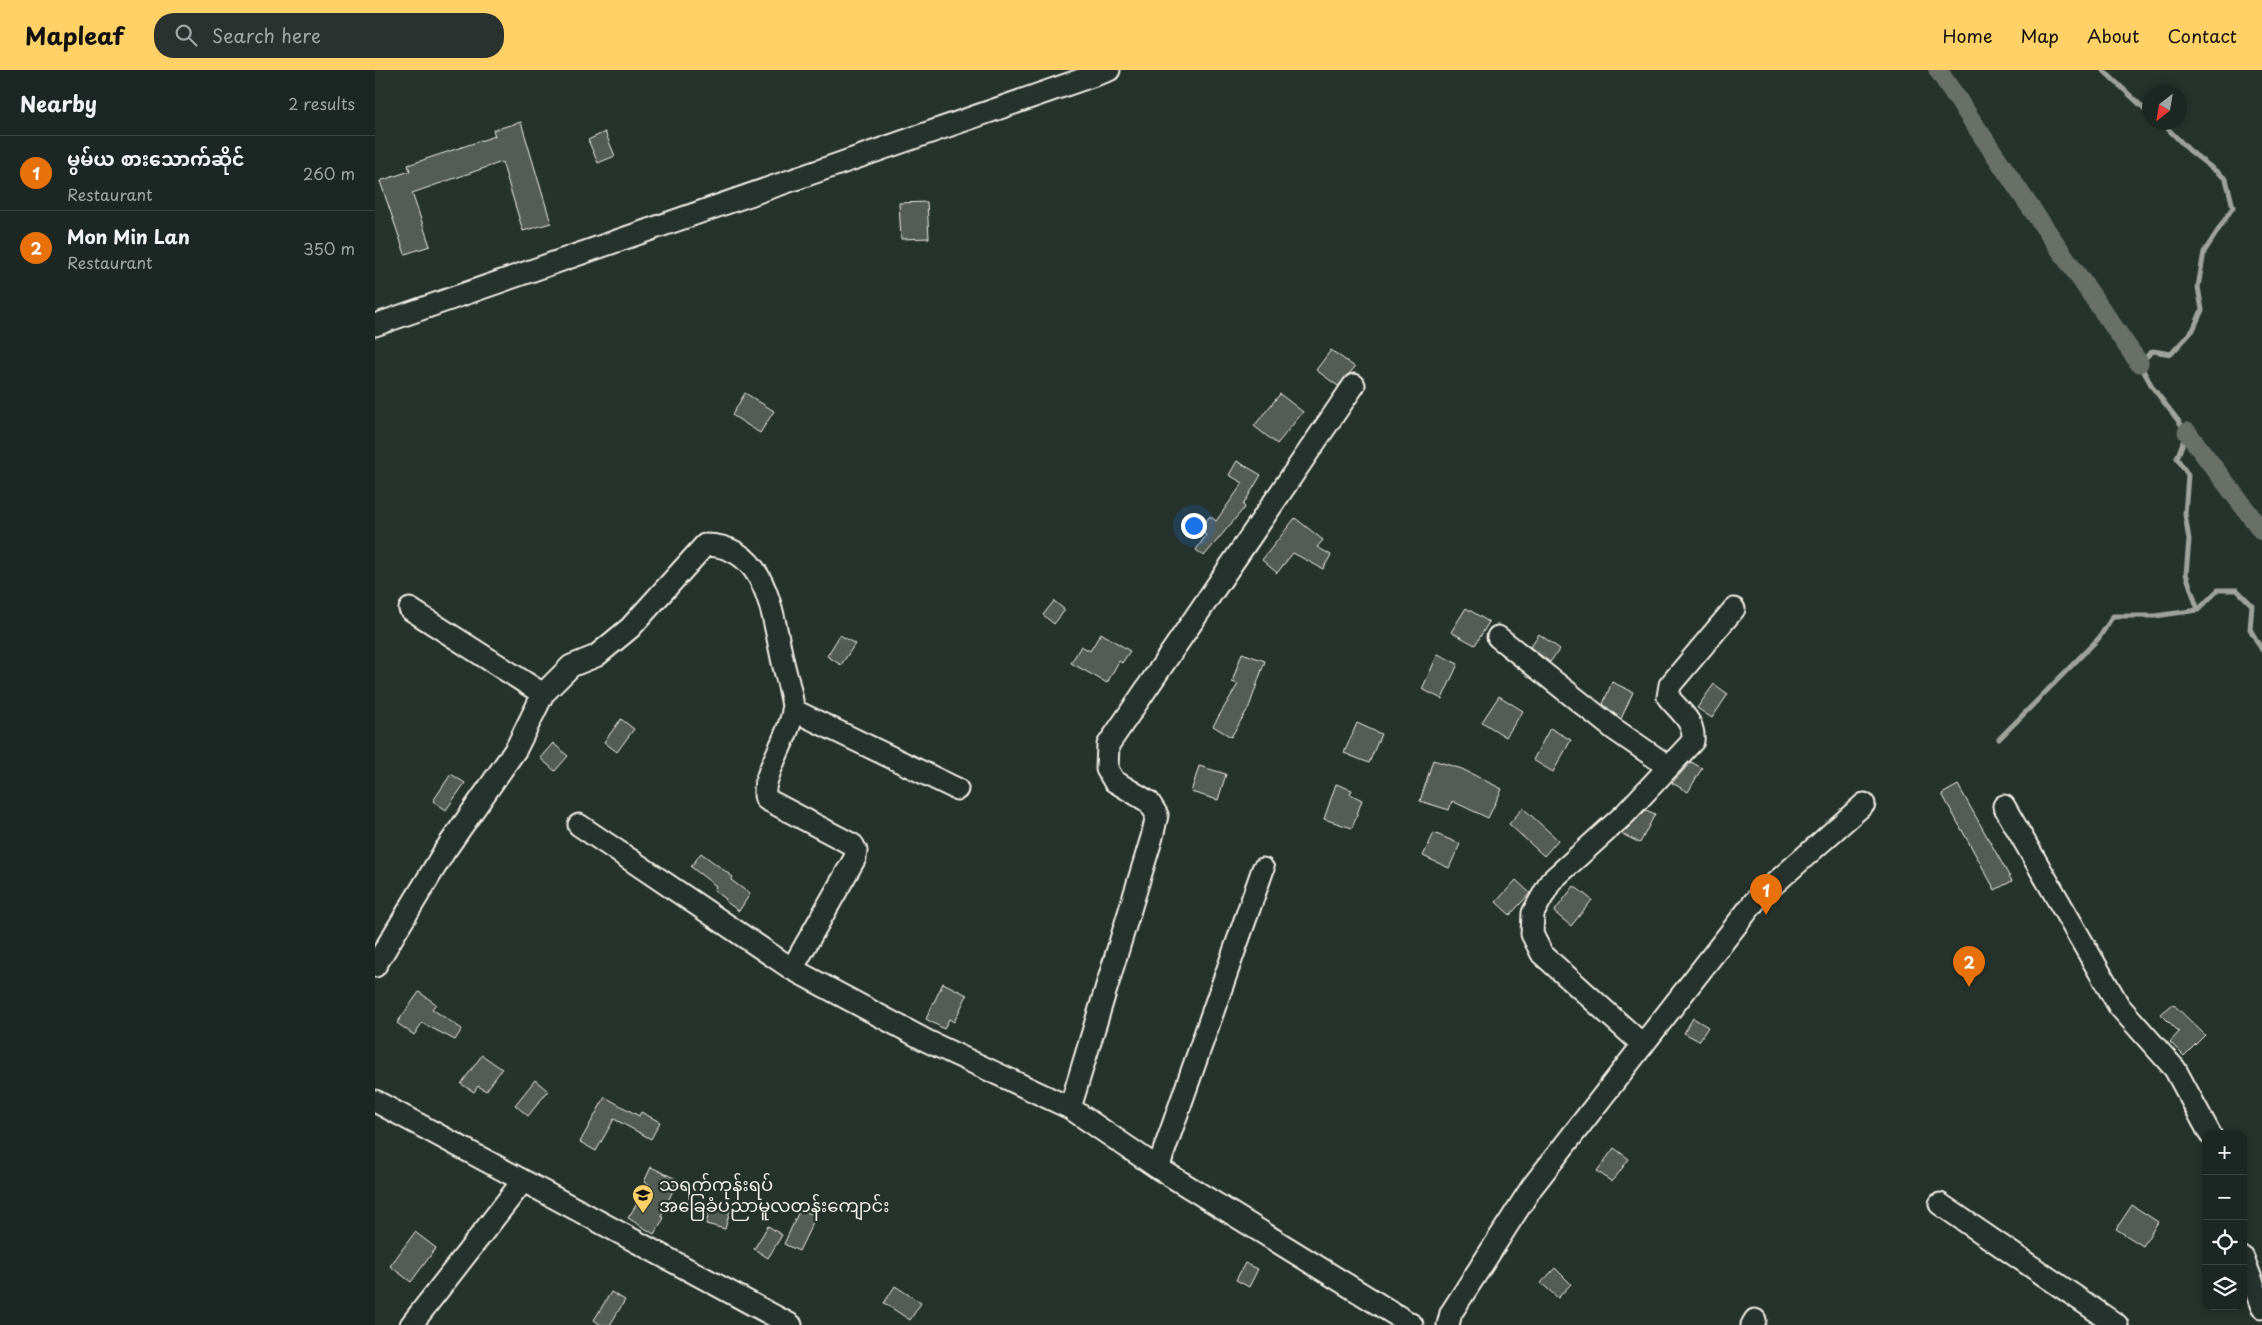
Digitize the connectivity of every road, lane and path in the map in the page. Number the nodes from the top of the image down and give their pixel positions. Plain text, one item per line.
1 (1109, 70) edge
2 (375, 325) edge
3 (1354, 385) dead end
4 (1735, 608) dead end
5 (409, 609) dead end
6 (1499, 637) dead end
7 (543, 694) junction
8 (793, 710) junction
9 (1669, 767) junction
10 (957, 789) dead end
11 (1864, 804) dead end
12 (2004, 806) dead end
13 (579, 825) dead end
14 (1263, 869) dead end
15 (375, 966) edge
16 (792, 968) junction
17 (1643, 1045) junction
18 (375, 1101) edge
19 (1070, 1108) junction
20 (2208, 1130) edge
21 (1158, 1168) junction
22 (523, 1181) junction
23 (1940, 1204) dead end
24 (2246, 1265) edge
25 (2262, 1306) edge
26 (411, 1325) edge
27 (791, 1325) edge
28 (1412, 1325) edge
29 (1448, 1325) edge
30 (2117, 1325) edge

1 - 2 street
3 - 19 street
4 - 9 street
5 - 7 street
6 - 9 street
7 - 8 street
7 - 15 street
8 - 10 street
8 - 16 street
9 - 17 street
11 - 17 street
12 - 20 street
13 - 16 street
14 - 21 street
16 - 19 street
17 - 29 street
18 - 22 street
19 - 21 street
21 - 28 street
22 - 26 street
22 - 27 street
23 - 30 street
24 - 25 street

